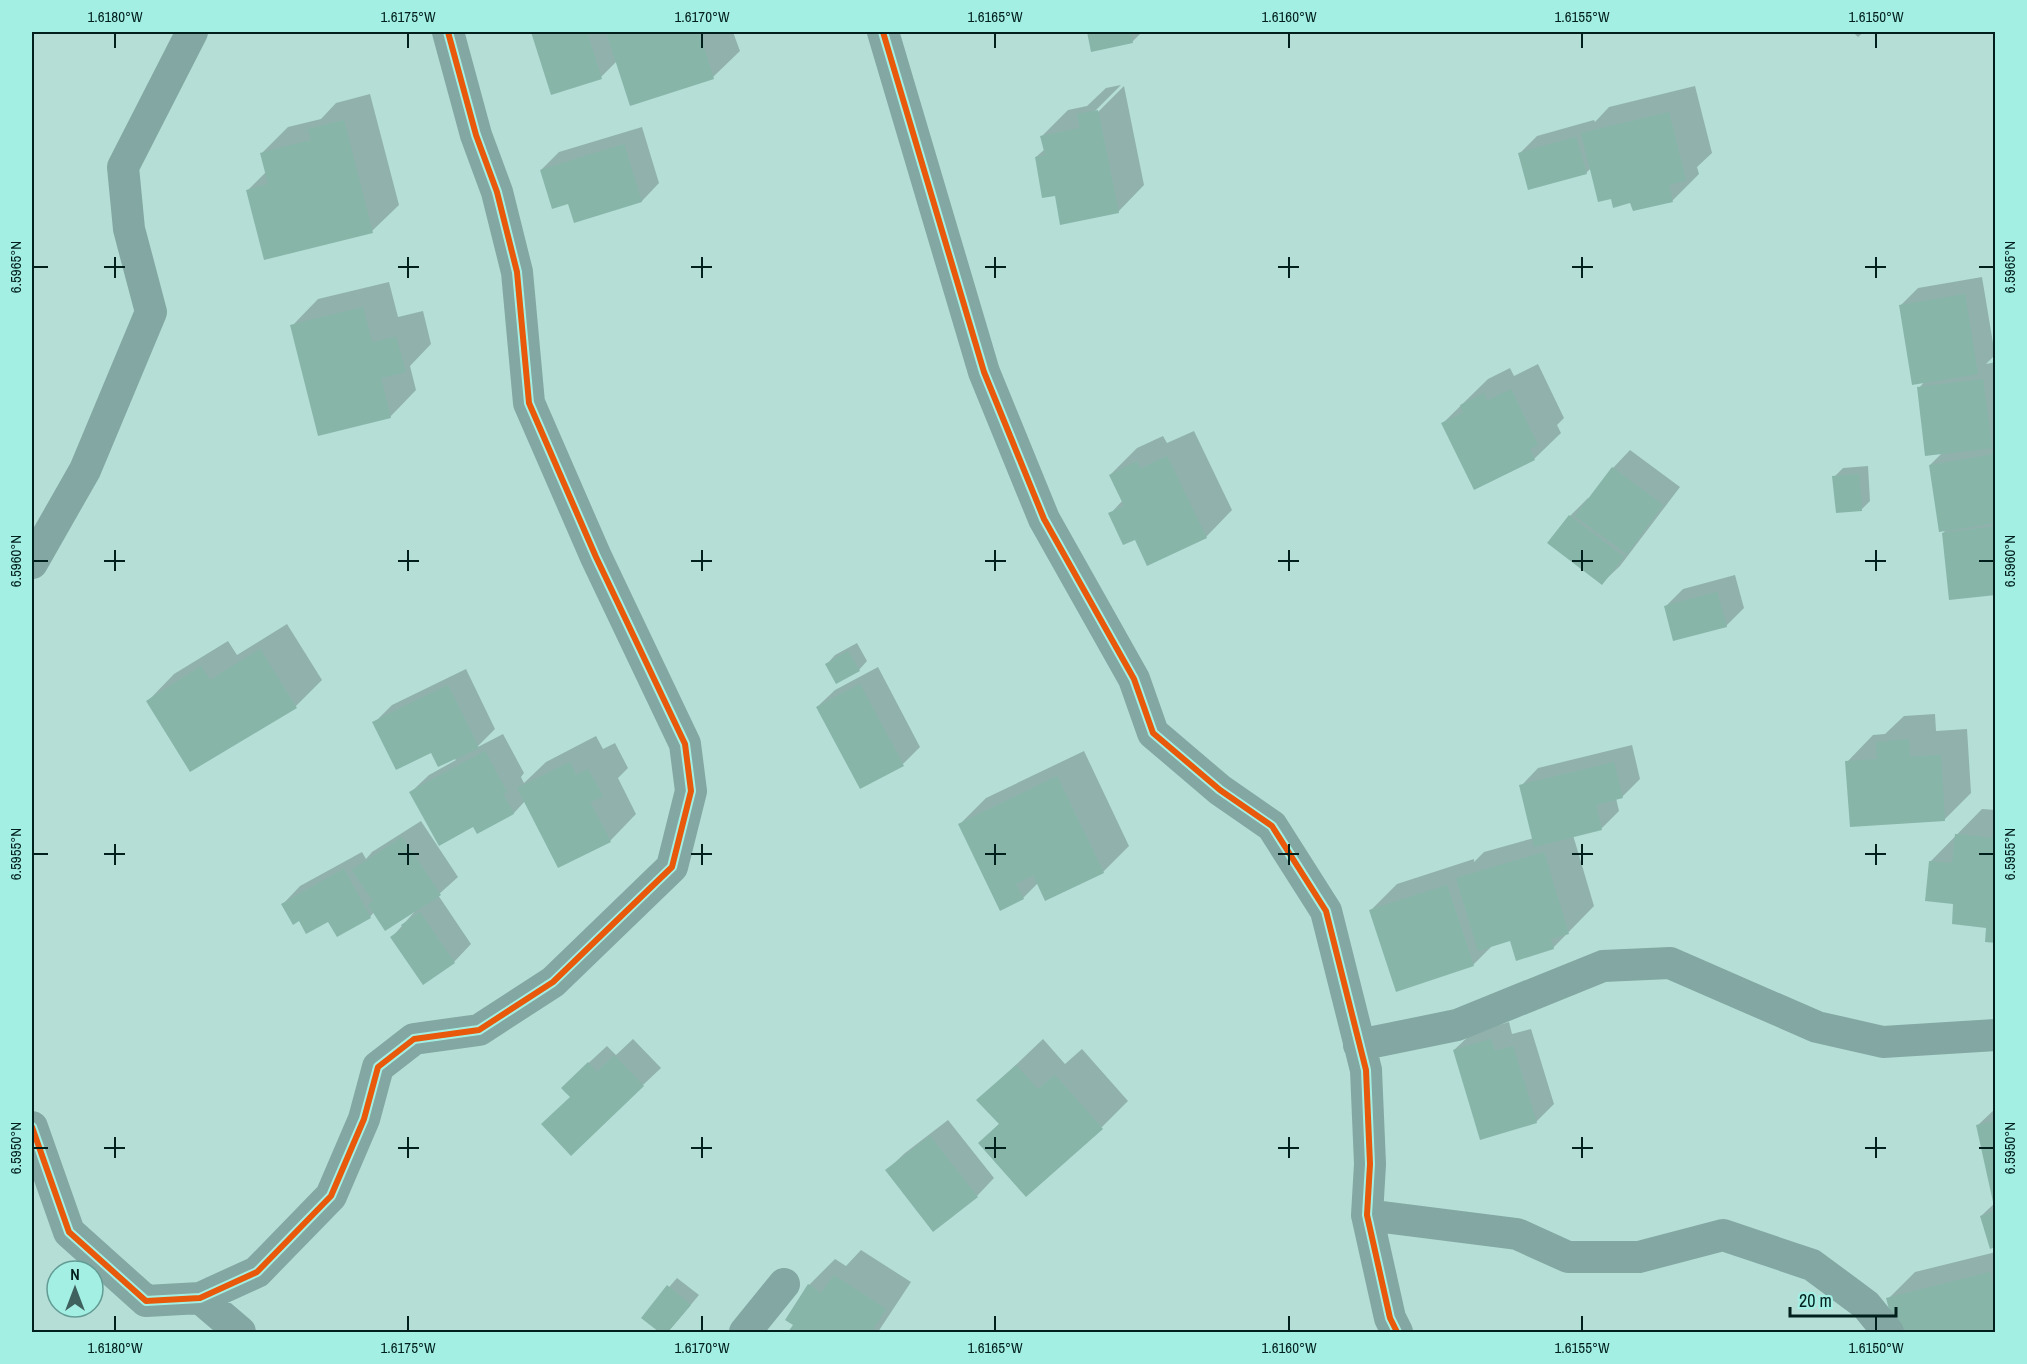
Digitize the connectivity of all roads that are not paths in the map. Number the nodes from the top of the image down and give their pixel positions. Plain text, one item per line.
1 (192, 32) edge
2 (448, 32) edge
3 (883, 32) edge
4 (32, 563) edge
5 (1995, 1035) edge
6 (1359, 1045) junction
7 (32, 1127) edge
8 (1367, 1215) junction
9 (784, 1284) dead end
10 (200, 1298) junction
11 (240, 1332) edge
12 (745, 1332) edge
13 (1397, 1332) edge
14 (1888, 1332) edge

1 - 4 street
2 - 10 street
3 - 6 street
5 - 6 street
6 - 8 street
7 - 10 street
8 - 13 street
8 - 14 street
9 - 12 street
10 - 11 street

